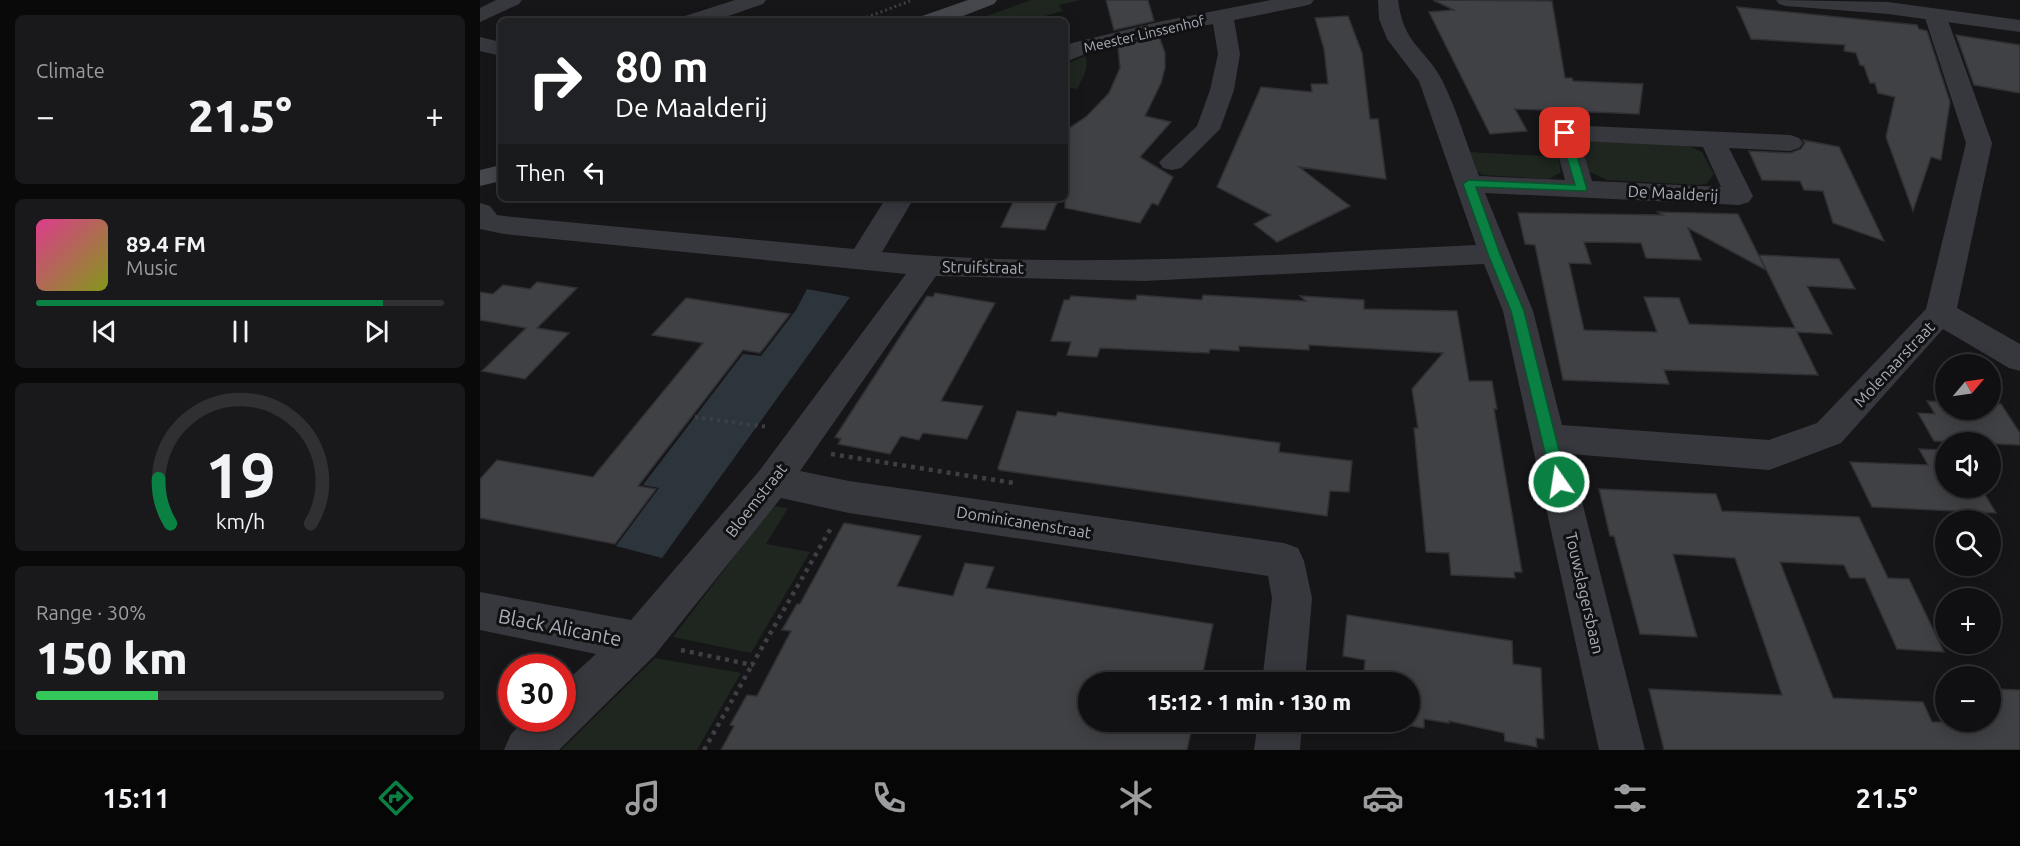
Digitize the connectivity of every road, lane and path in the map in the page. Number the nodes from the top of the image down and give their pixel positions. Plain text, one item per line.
1 (512, 0) edge
2 (756, 0) edge
3 (914, 0) edge
4 (987, 0) edge
5 (1304, 0) edge
6 (1388, 0) edge
7 (1786, 0) edge
8 (1935, 15) junction
9 (480, 16) edge
10 (1223, 16) junction
11 (702, 18) edge
12 (865, 18) edge
13 (938, 18) edge
14 (2020, 26) edge
15 (480, 44) edge
16 (498, 48) edge
17 (1068, 54) edge
18 (1712, 140) junction
19 (1790, 143) dead end
20 (1172, 162) dead end
21 (1469, 184) junction
22 (1581, 189) junction
23 (898, 201) edge
24 (480, 212) edge
25 (1494, 254) junction
26 (862, 260) junction
27 (928, 266) junction
28 (1940, 313) junction
29 (2020, 358) edge
30 (695, 417) dead end
31 (807, 433) junction
32 (1549, 438) junction
33 (773, 481) junction
34 (849, 496) junction
35 (480, 611) edge
36 (639, 642) junction
37 (752, 664) junction
38 (1285, 672) edge
39 (576, 703) edge
40 (546, 732) edge
41 (1279, 732) edge
42 (527, 750) edge
43 (704, 750) edge
44 (1277, 750) edge
45 (1622, 750) edge

1 - 9 street
2 - 11 street
3 - 12 path
4 - 13 main road
5 - 10 street, Meester Linssenhof
6 - 21 street, Touwslagersbaan
7 - 8 street
8 - 14 street
8 - 28 street, Molenaarstraat
10 - 17 street, Meester Linssenhof
10 - 20 street
15 - 16 street
18 - 19 street
18 - 22 street
18 - 22 street, De Maalderij
21 - 22 street, De Maalderij
21 - 25 street, Touwslagersbaan
23 - 26 street
24 - 26 street, Struifstraat
25 - 27 street, Struifstraat
25 - 32 street, Touwslagersbaan
26 - 27 street, Struifstraat
27 - 31 street, Bloemstraat
28 - 29 street
28 - 32 street, Molenaarstraat
30 - 31 path
31 - 33 street, Bloemstraat
32 - 45 street, Touwslagersbaan
33 - 34 street, Dominicanenstraat
33 - 36 street, Bloemstraat
34 - 37 path
34 - 38 street, Dominicanenstraat
35 - 36 street, Black Alicante
36 - 37 path
36 - 39 street, Bloemstraat
37 - 43 path
40 - 42 street, Bloemstraat
41 - 44 street

